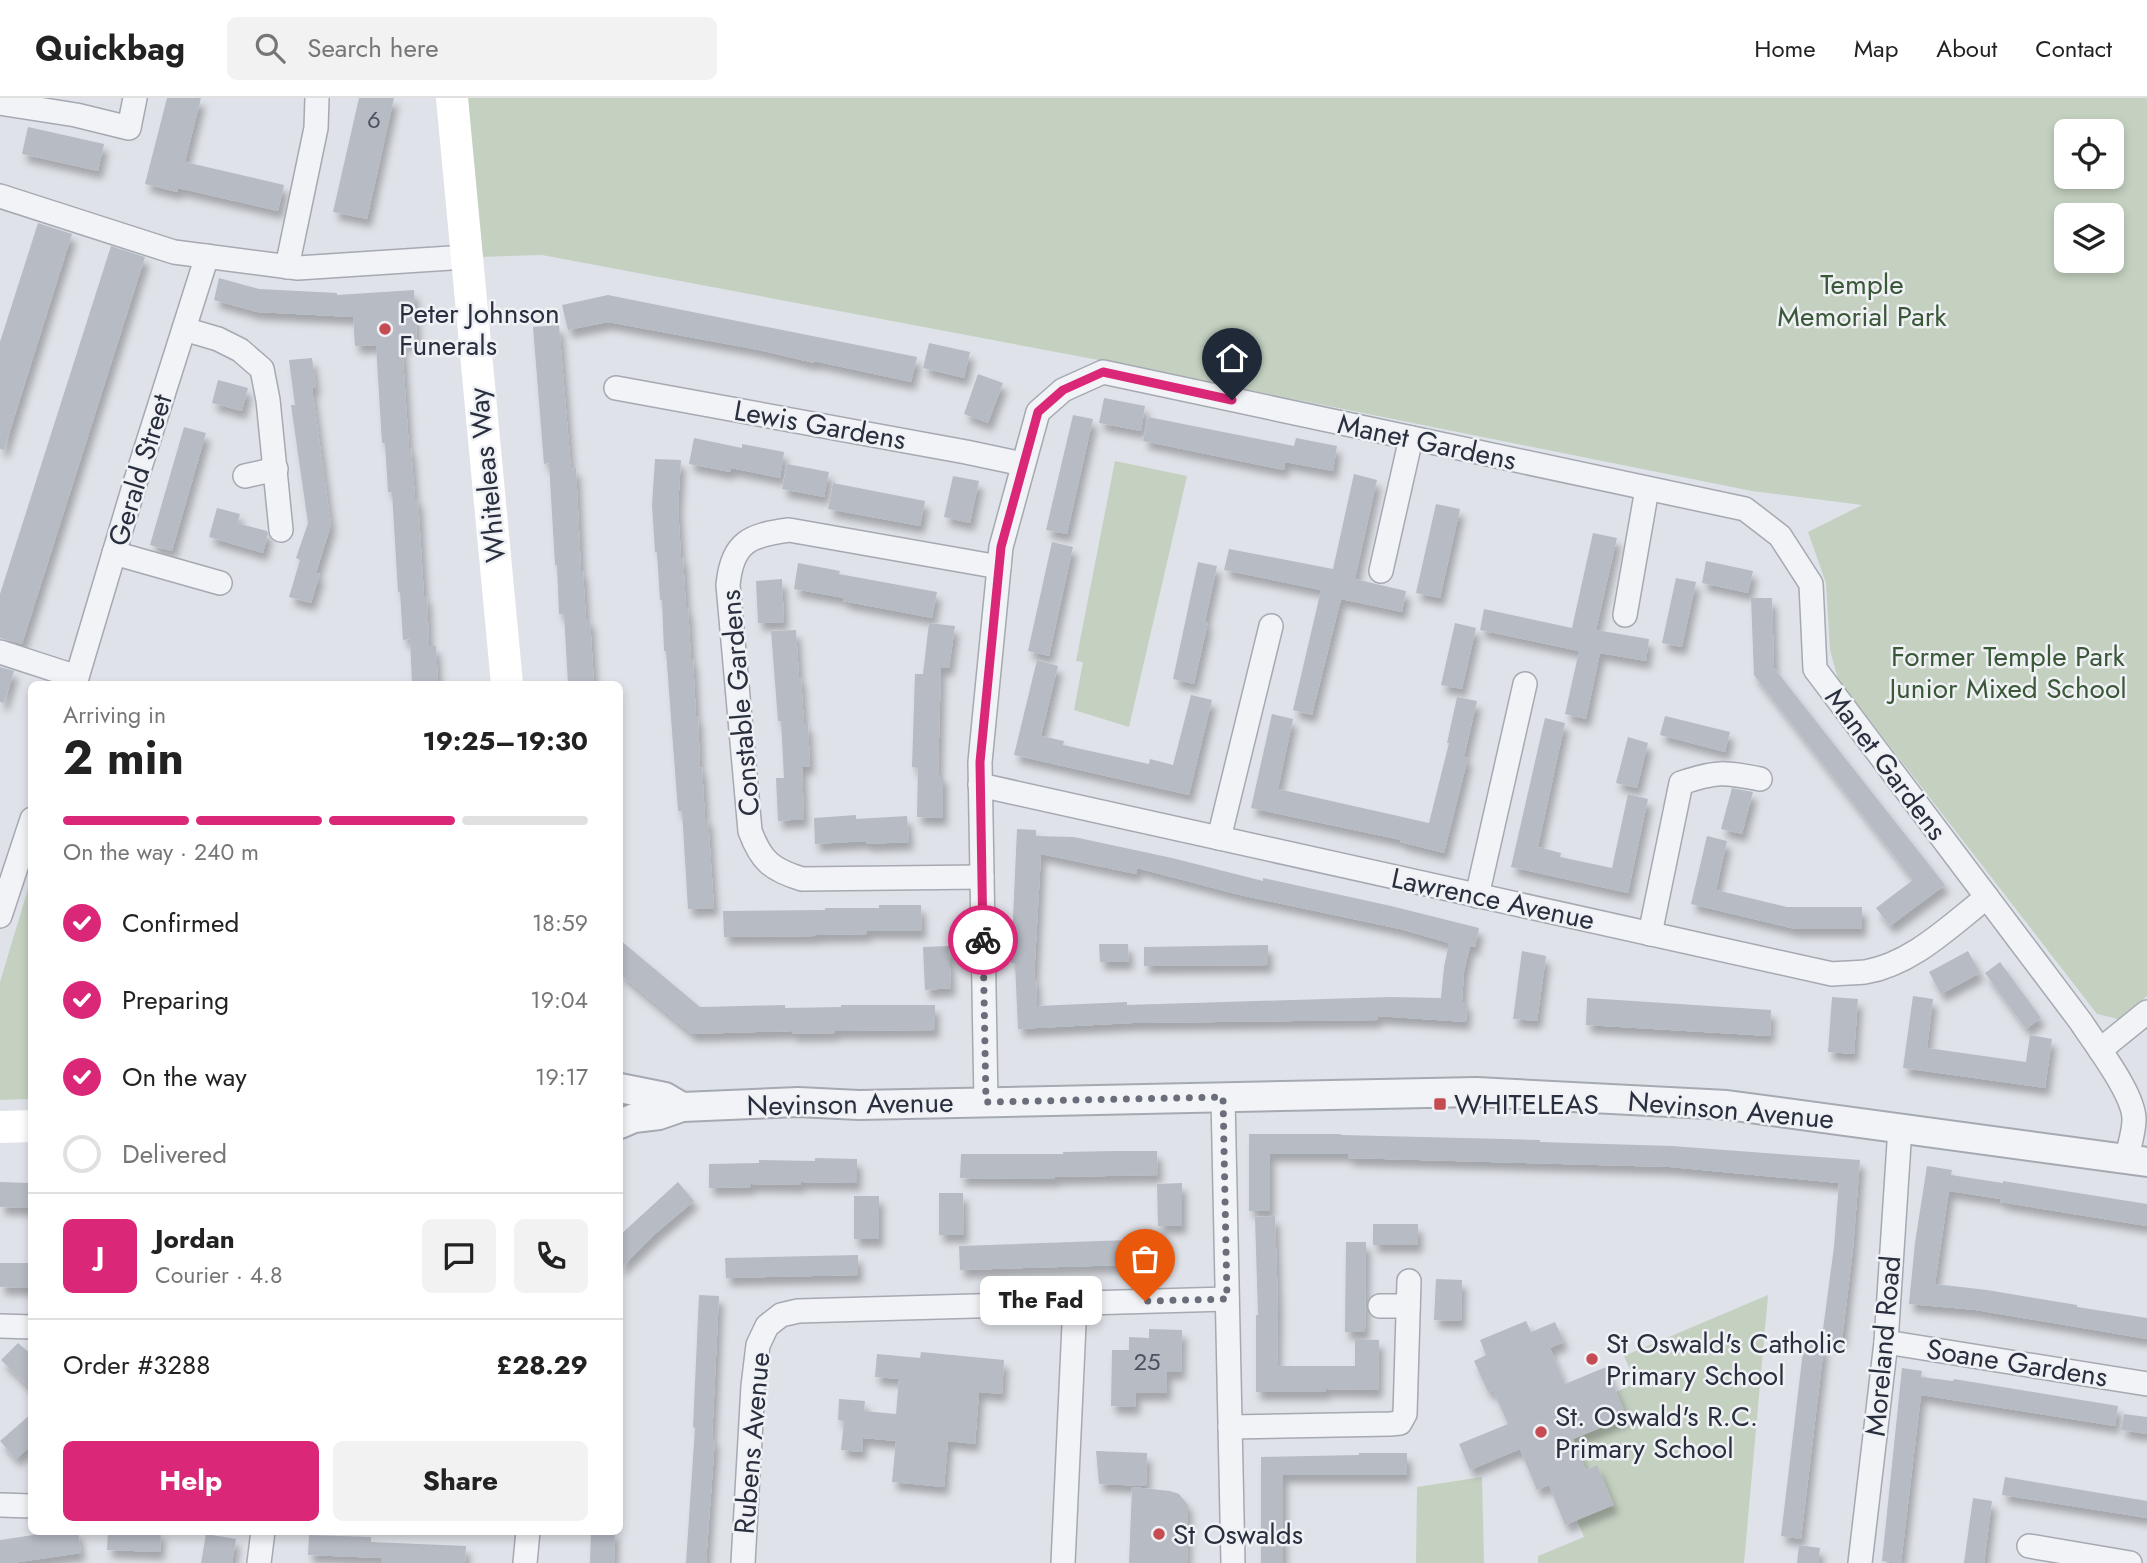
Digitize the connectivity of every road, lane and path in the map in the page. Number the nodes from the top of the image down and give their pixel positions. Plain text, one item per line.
1 (135, 98) edge
2 (317, 98) edge
3 (452, 98) edge
4 (0, 103) edge
5 (0, 196) edge
6 (207, 256) junction
7 (466, 257) junction
8 (287, 267) junction
9 (184, 329) junction
10 (616, 388) dead end
11 (1411, 438) junction
12 (1023, 464) junction
13 (276, 469) junction
14 (245, 476) dead end
15 (1647, 489) junction
16 (281, 530) dead end
17 (114, 553) junction
18 (999, 567) junction
19 (1381, 571) dead end
20 (220, 583) dead end
21 (1625, 615) dead end
22 (1271, 626) dead end
23 (0, 652) edge
24 (76, 680) edge
25 (507, 681) edge
26 (1525, 684) dead end
27 (1760, 779) dead end
28 (980, 785) junction
29 (28, 831) edge
30 (1219, 838) junction
31 (982, 877) junction
32 (1478, 896) junction
33 (1987, 897) junction
34 (0, 916) edge
35 (1650, 934) junction
36 (2147, 1012) edge
37 (2100, 1050) junction
38 (623, 1089) edge
39 (1223, 1097) junction
40 (986, 1102) junction
41 (682, 1107) junction
42 (623, 1123) edge
43 (28, 1126) edge
44 (0, 1127) edge
45 (1900, 1128) junction
46 (2137, 1160) edge
47 (1409, 1282) dead end
48 (1227, 1299) junction
49 (1074, 1303) junction
50 (1380, 1306) dead end
51 (1408, 1306) junction
52 (0, 1326) edge
53 (28, 1327) edge
54 (1886, 1342) junction
55 (2147, 1384) edge
56 (1230, 1427) junction
57 (0, 1505) edge
58 (28, 1506) edge
59 (262, 1535) edge
60 (528, 1535) edge
61 (2029, 1546) dead end
62 (259, 1563) edge
63 (525, 1563) edge
64 (743, 1563) edge
65 (1063, 1563) edge
66 (1233, 1563) edge
67 (1860, 1563) edge
68 (2130, 1563) edge

1 - 4 street
2 - 8 street
3 - 7 main road, Whiteleas Way
5 - 6 street
6 - 8 street
6 - 9 street, Gerald Street
7 - 8 street
7 - 25 main road, Whiteleas Way
9 - 13 street
9 - 17 street, Gerald Street
10 - 12 street, Lewis Gardens
11 - 12 street, Manet Gardens
11 - 15 street, Manet Gardens
11 - 19 street
12 - 18 street, Manet Gardens
13 - 14 street
13 - 16 street
15 - 21 street
15 - 33 street, Manet Gardens
17 - 20 street
17 - 24 street, Gerald Street
18 - 28 street, Manet Gardens
18 - 31 street, Constable Gardens
22 - 30 street
23 - 24 street
26 - 32 street
27 - 35 street
28 - 30 street, Lawrence Avenue
28 - 31 street, Manet Gardens
29 - 34 street
30 - 32 street, Lawrence Avenue
31 - 40 street, Manet Gardens
32 - 35 street, Lawrence Avenue
33 - 35 street, Lawrence Avenue
33 - 37 street, Manet Gardens
36 - 37 street
37 - 46 street, Manet Gardens
38 - 41 street, Nevinson Avenue
39 - 40 street, Nevinson Avenue
39 - 45 street, Nevinson Avenue
39 - 48 street
40 - 41 street, Nevinson Avenue
41 - 42 street, Nevinson Avenue
43 - 44 main road
45 - 46 street, Nevinson Avenue
45 - 54 street, Moreland Road
47 - 51 street
48 - 49 street, Rubens Avenue
48 - 56 street
49 - 64 street, Rubens Avenue
49 - 65 street
50 - 51 street
51 - 56 street
52 - 53 street
54 - 55 street, Soane Gardens
54 - 67 street, Moreland Road
56 - 66 street
57 - 58 street
59 - 62 street
60 - 63 street
61 - 68 street

